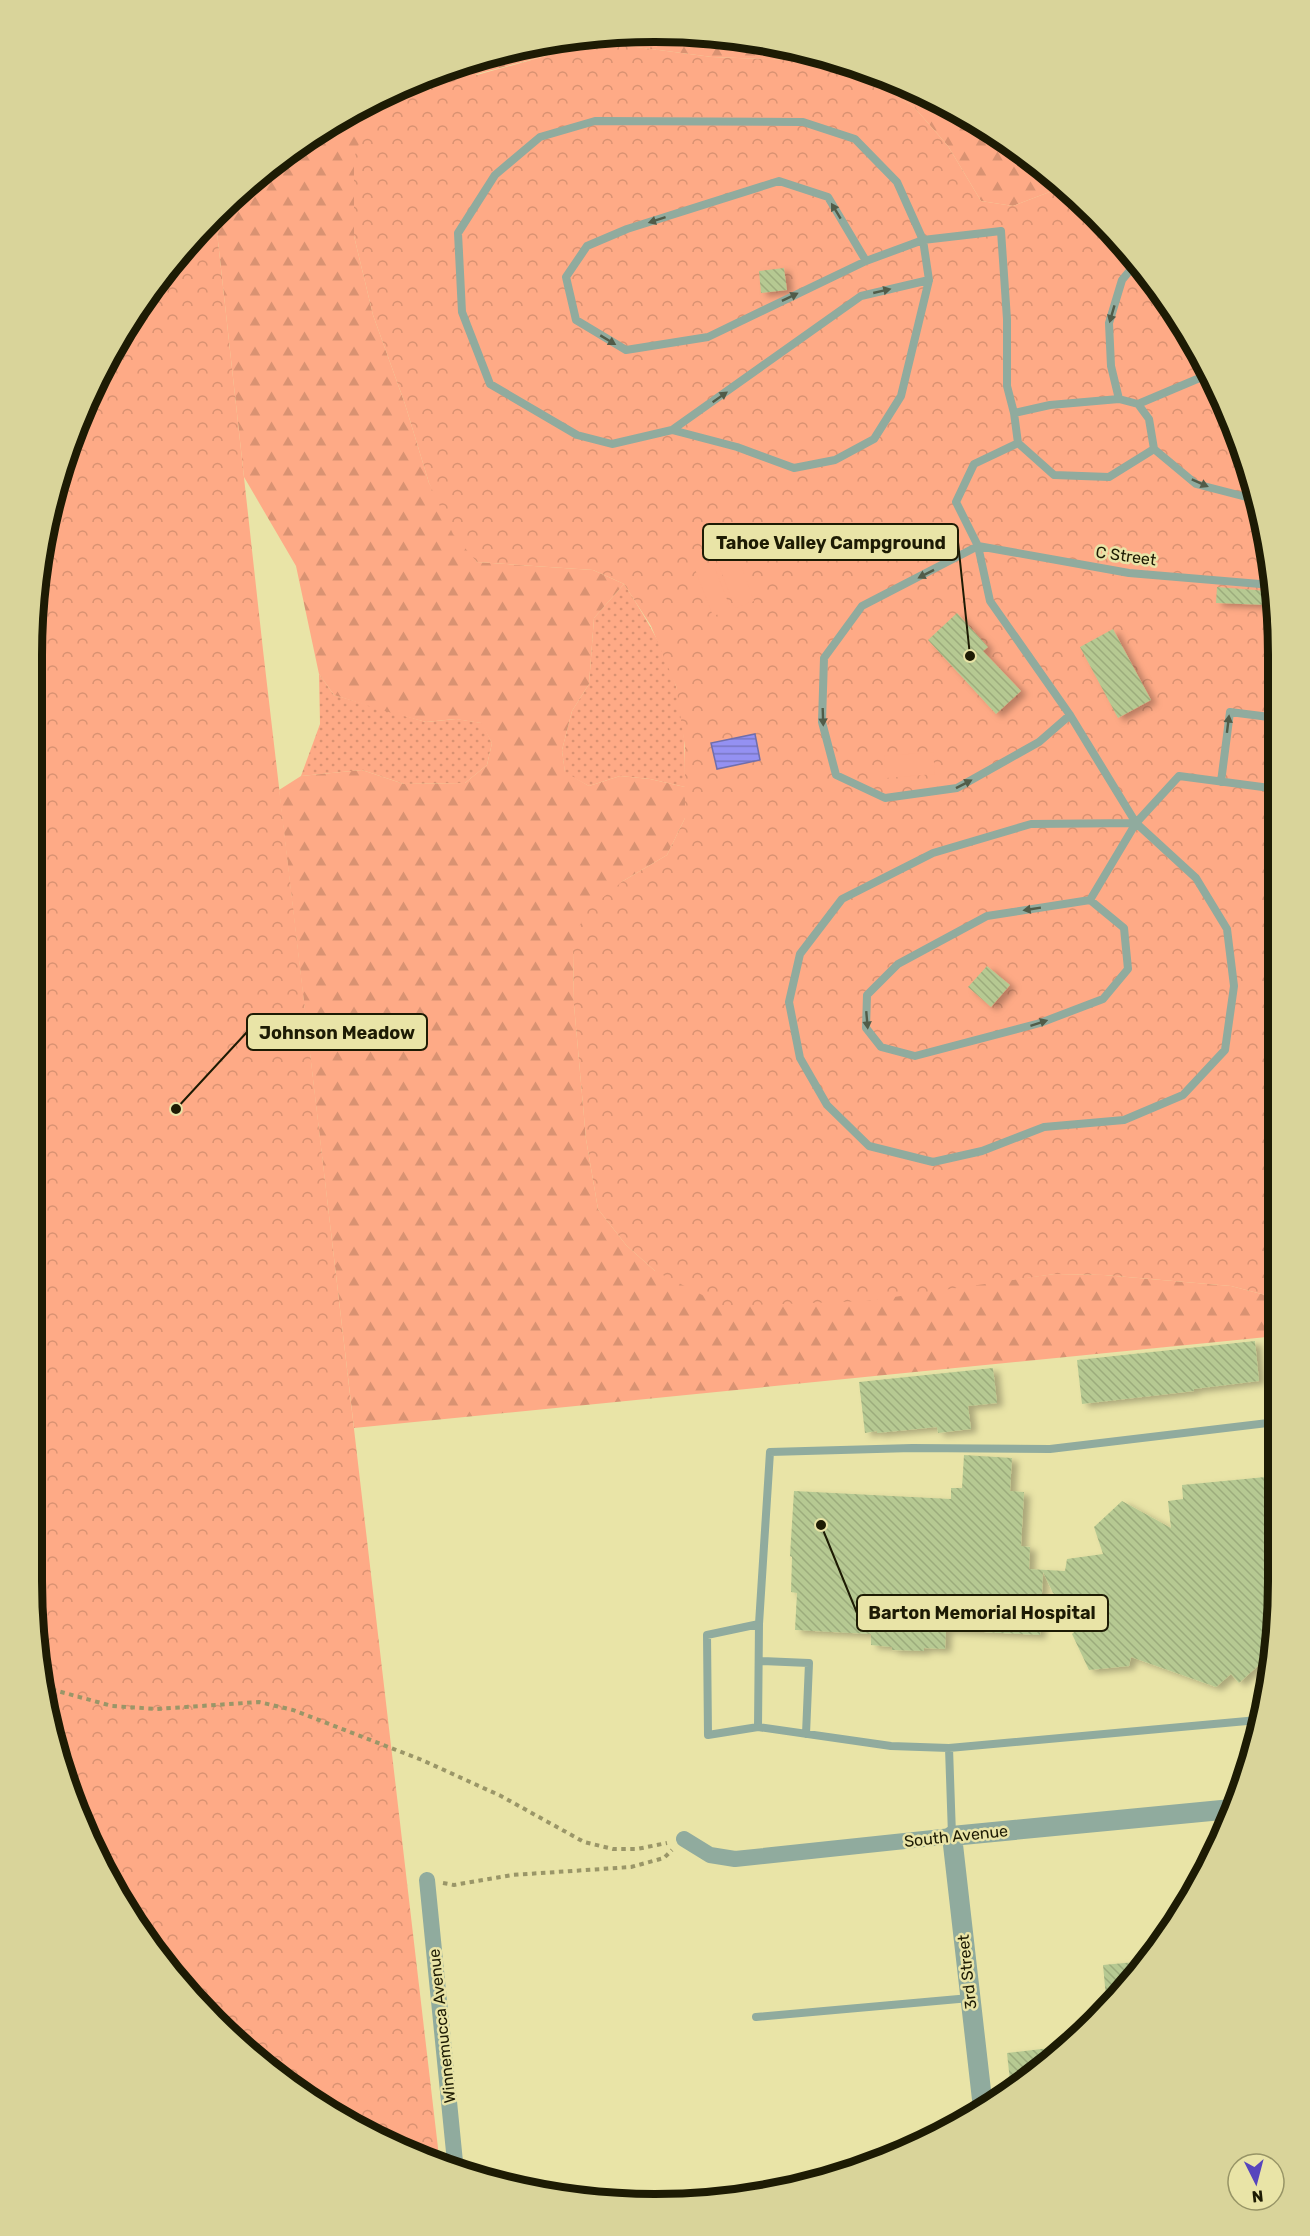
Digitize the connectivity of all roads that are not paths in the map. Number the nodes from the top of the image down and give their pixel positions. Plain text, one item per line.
1 (923, 240) junction
2 (866, 261) junction
3 (1131, 269) edge
4 (929, 280) junction
5 (1202, 377) edge
6 (1119, 399) junction
7 (1138, 404) junction
8 (1014, 413) junction
9 (672, 430) junction
10 (1018, 442) junction
11 (1154, 448) junction
12 (1247, 497) edge
13 (978, 546) junction
14 (1264, 584) edge
15 (1070, 715) junction
16 (1268, 717) edge
17 (1221, 782) junction
18 (1268, 788) edge
19 (1136, 823) junction
20 (1090, 900) junction
21 (1268, 1423) edge
22 (759, 1624) junction
23 (759, 1661) junction
24 (1251, 1721) edge
25 (758, 1727) junction
26 (806, 1734) junction
27 (949, 1748) junction
28 (1223, 1810) edge
29 (952, 1836) junction
30 (684, 1839) road end
31 (427, 1880) road end
32 (970, 1998) junction
33 (756, 2017) dead end
34 (982, 2100) edge
35 (455, 2160) edge

1 - 2 lane
1 - 4 lane
1 - 8 lane
1 - 9 lane
2 -> 2 lane
3 -> 6 lane
9 -> 4 lane
4 - 9 lane
5 - 7 lane
6 - 7 lane
6 - 8 lane
7 - 11 lane
8 - 10 lane
10 - 11 lane
10 - 13 lane
11 -> 12 lane
13 - 14 lane, C Street
13 - 15 lane
13 -> 15 lane
15 - 19 lane
17 -> 16 lane
17 - 18 lane
17 - 19 lane
19 - 19 lane
19 - 20 lane
20 -> 20 lane
21 - 22 lane
22 - 23 lane
22 - 25 lane
23 - 25 lane
23 - 26 lane
24 - 27 lane
25 - 26 lane
26 - 27 lane
27 - 29 lane
28 - 29 street, South Avenue
29 - 30 street, South Avenue
29 - 32 street, 3rd Street
31 - 35 street, Winnemucca Avenue
32 - 33 lane
32 - 34 street, 3rd Street

